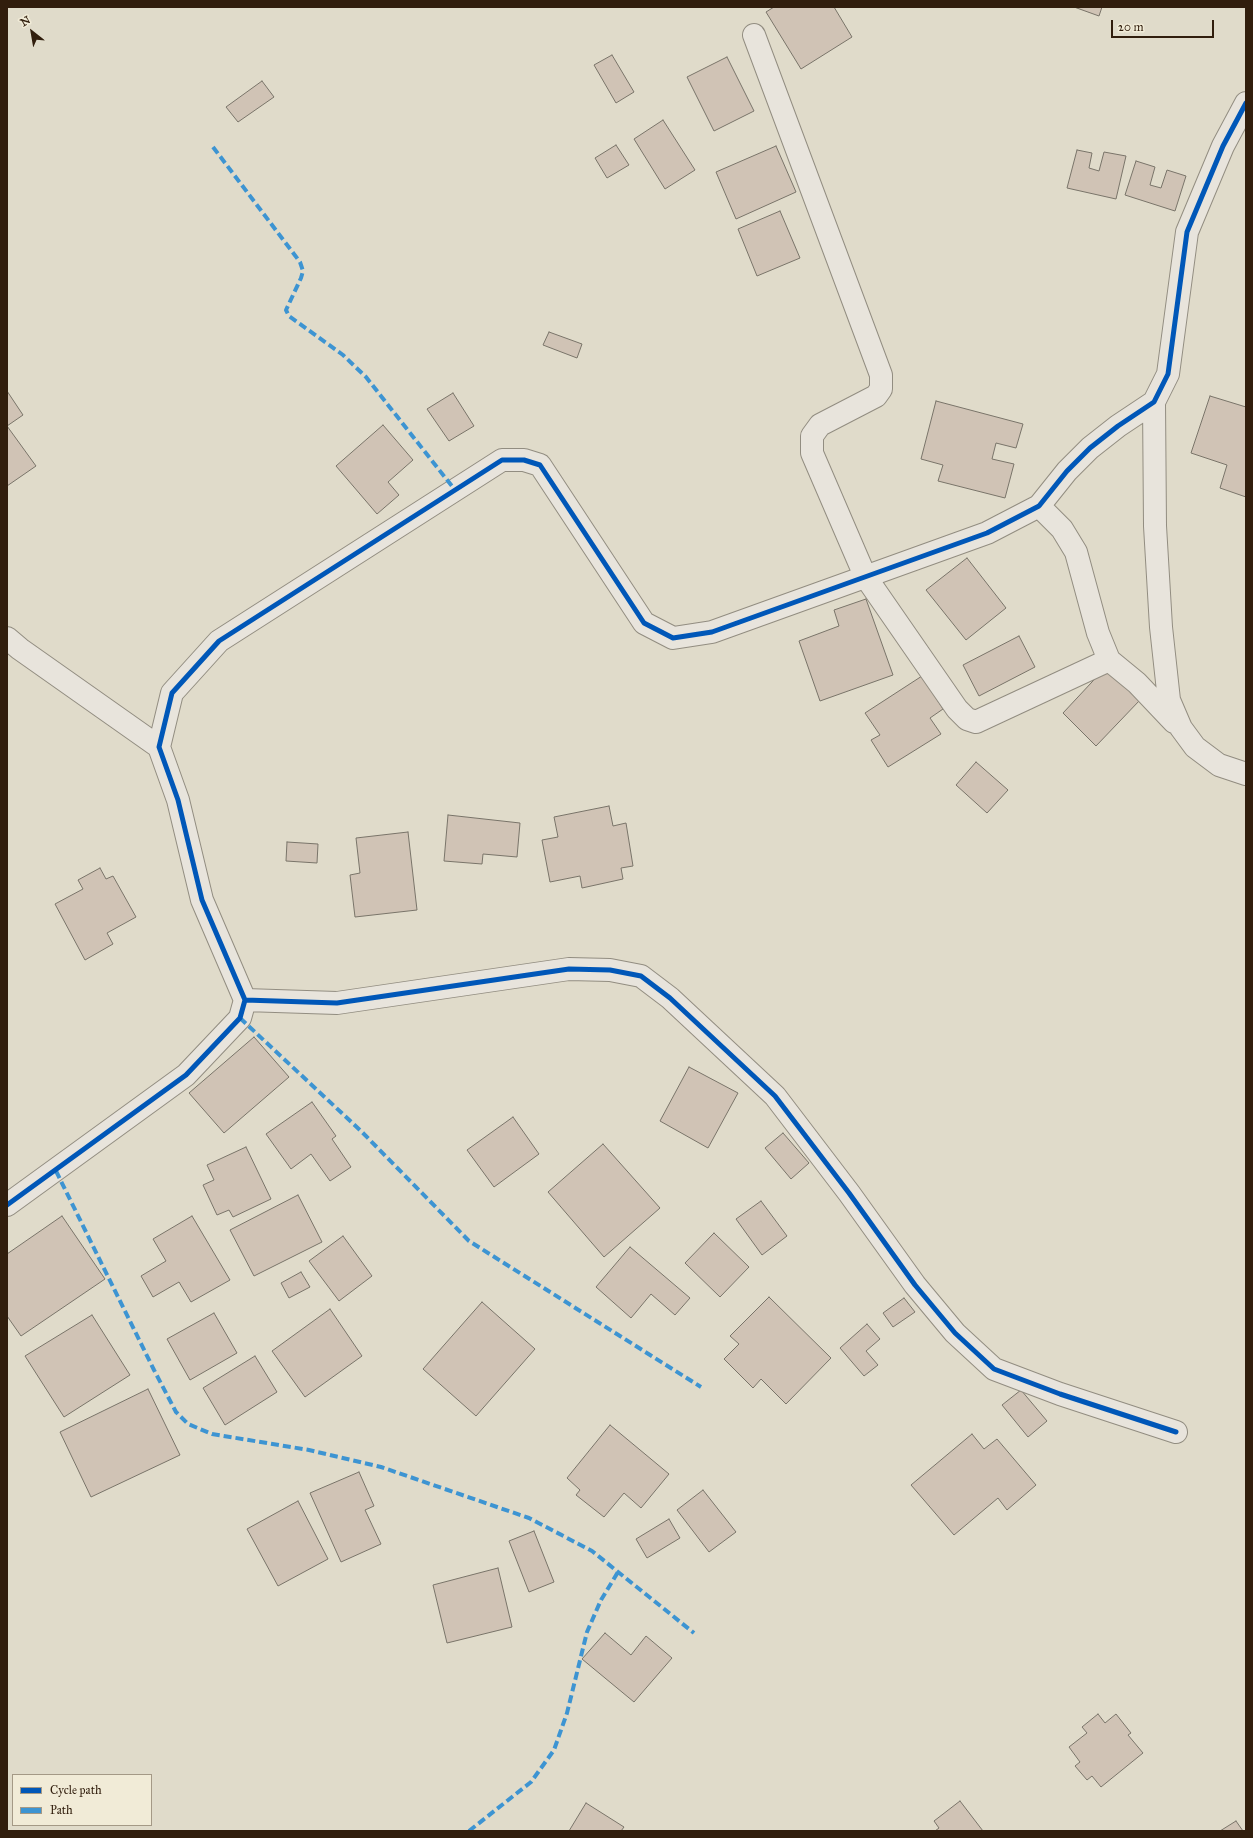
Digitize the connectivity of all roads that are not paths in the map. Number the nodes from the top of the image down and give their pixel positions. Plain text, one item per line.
1 (754, 35) dead end
2 (1246, 103) edge
3 (1154, 402) junction
4 (1038, 506) junction
5 (865, 576) junction
6 (7, 638) edge
7 (1109, 660) junction
8 (1181, 728) junction
9 (159, 747) junction
10 (1246, 774) edge
11 (245, 1000) junction
12 (7, 1205) edge
13 (1176, 1432) dead end

1 - 5 street
2 - 3 street
3 - 4 street
3 - 8 street
4 - 5 street
4 - 7 street
5 - 7 street
5 - 9 street
6 - 9 street
7 - 8 street
8 - 10 street
9 - 11 street
11 - 12 street
11 - 13 street

